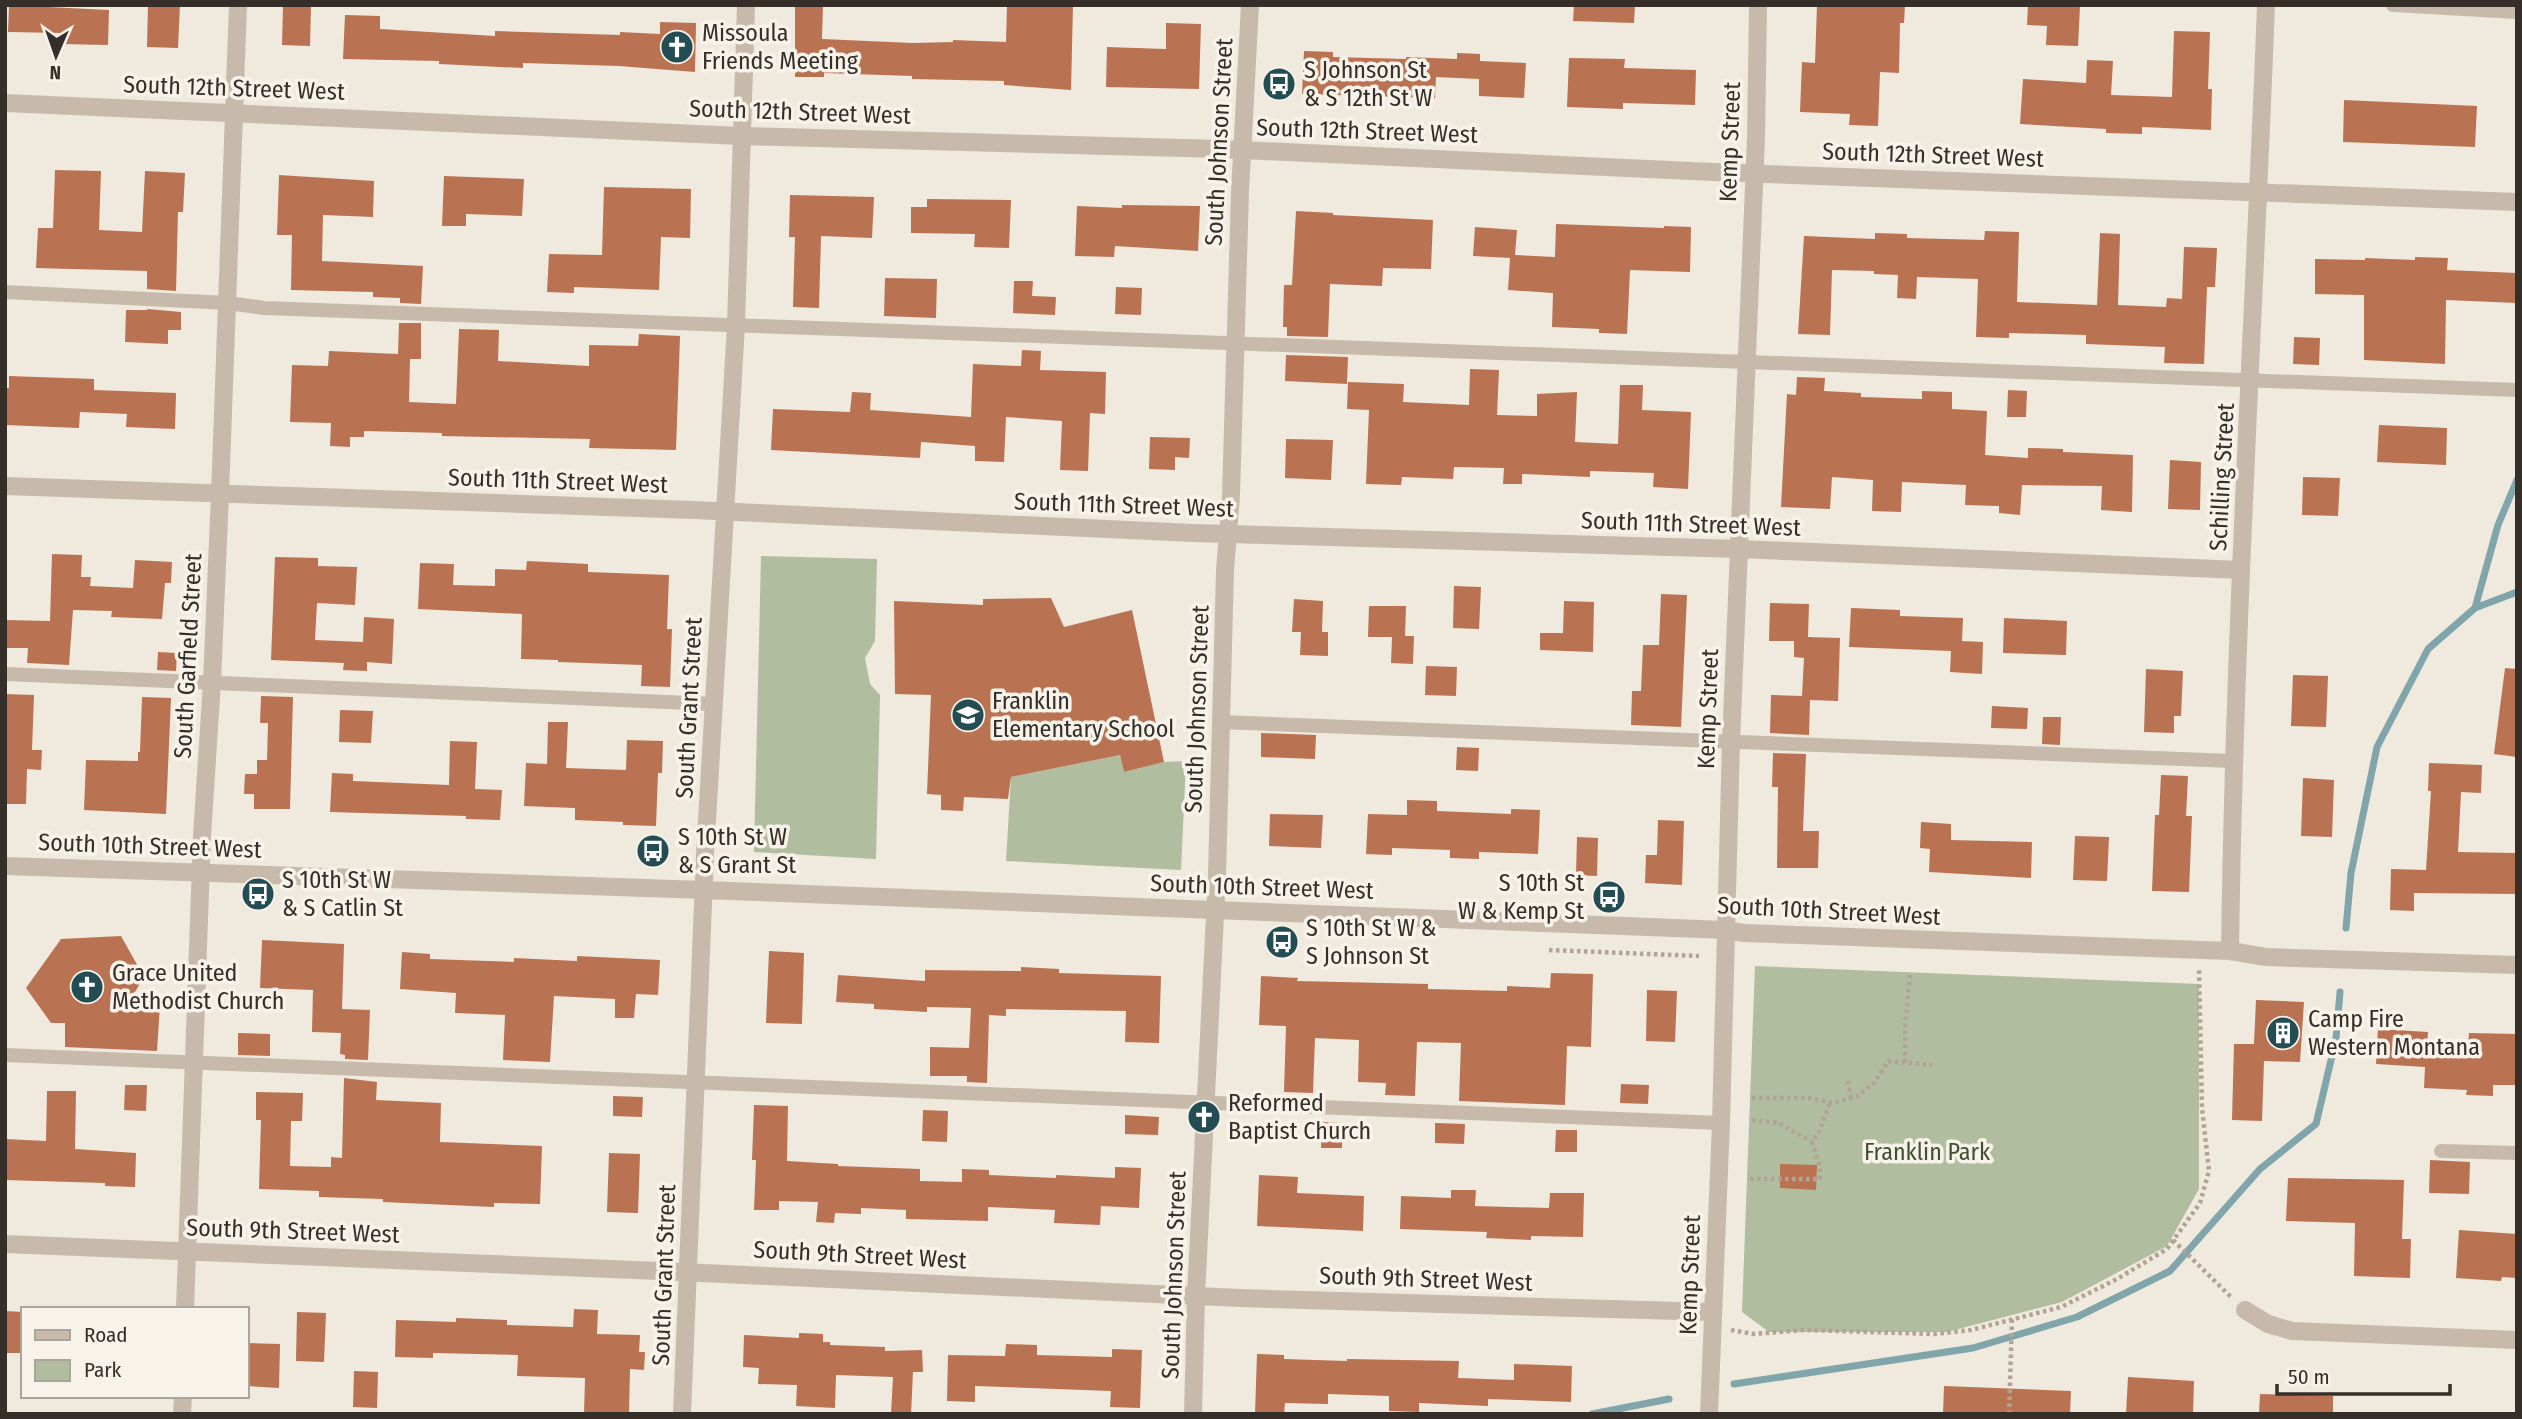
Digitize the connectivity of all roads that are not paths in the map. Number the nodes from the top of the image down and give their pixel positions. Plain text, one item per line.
1 (238, 5) edge
2 (746, 5) edge
3 (1250, 5) edge
4 (1758, 5) edge
5 (2266, 5) edge
6 (2393, 5) edge
7 (2517, 12) edge
8 (5, 103) edge
9 (235, 112) junction
10 (741, 136) junction
11 (1242, 150) junction
12 (1754, 173) junction
13 (2259, 191) junction
14 (2517, 202) edge
15 (5, 292) edge
16 (228, 303) junction
17 (736, 325) junction
18 (1236, 344) junction
19 (1747, 361) junction
20 (2251, 380) junction
21 (2517, 390) edge
22 (5, 486) edge
23 (220, 495) junction
24 (726, 512) junction
25 (1227, 534) junction
26 (1739, 550) junction
27 (2241, 570) junction
28 (5, 674) edge
29 (212, 681) junction
30 (714, 704) junction
31 (1221, 722) junction
32 (1731, 742) junction
33 (2232, 761) junction
34 (5, 866) edge
35 (200, 872) junction
36 (704, 890) junction
37 (1215, 909) junction
38 (1725, 930) junction
39 (2230, 951) junction
40 (2517, 965) edge
41 (5, 1055) edge
42 (193, 1062) junction
43 (696, 1082) junction
44 (1205, 1104) junction
45 (1721, 1123) junction
46 (2441, 1150) dead end
47 (2517, 1153) edge
48 (5, 1244) edge
49 (187, 1251) junction
50 (689, 1272) junction
51 (1196, 1296) junction
52 (185, 1307) edge
53 (2245, 1310) road end
54 (1713, 1312) junction
55 (2517, 1339) edge
56 (682, 1414) edge
57 (1193, 1414) edge
58 (1709, 1414) edge

1 - 9 street, South Garfield Street
2 - 10 street, South Grant Street
3 - 11 street, South Johnson Street
4 - 12 street, Kemp Street
5 - 13 street, Schilling Street
6 - 7 lane
8 - 9 street, South 12th Street West
9 - 10 street, South 12th Street West
9 - 16 street, South Garfield Street
10 - 11 street, South 12th Street West
10 - 17 street, South Grant Street
11 - 12 street, South 12th Street West
11 - 18 street, South Johnson Street
12 - 13 street, South 12th Street West
12 - 19 street, Kemp Street
13 - 14 street, South 12th Street West
13 - 20 street, Schilling Street
15 - 16 lane
16 - 17 lane
16 - 23 street, South Garfield Street
17 - 18 lane
17 - 24 street, South Grant Street
18 - 19 lane
18 - 25 street, South Johnson Street
19 - 20 lane
19 - 26 street, Kemp Street
20 - 21 lane
20 - 27 street, Schilling Street
22 - 23 street, South 11th Street West
23 - 24 street, South 11th Street West
23 - 29 street, South Garfield Street
24 - 25 street, South 11th Street West
24 - 30 street, South Grant Street
25 - 26 street, South 11th Street West
25 - 31 street, South Johnson Street
26 - 27 street, South 11th Street West
26 - 32 street, Kemp Street
27 - 33 street, Schilling Street
28 - 29 lane
29 - 30 lane
29 - 35 street, South Garfield Street
30 - 36 street, South Grant Street
31 - 32 lane
31 - 37 street, South Johnson Street
32 - 33 lane
32 - 38 street, Kemp Street
33 - 39 street, Schilling Street
34 - 35 street, South 10th Street West
35 - 36 street, South 10th Street West
35 - 42 street, South Garfield Street
36 - 37 street, South 10th Street West
36 - 43 street, South Grant Street
37 - 38 street, South 10th Street West
37 - 44 street, South Johnson Street
38 - 39 street, South 10th Street West
38 - 45 street, Kemp Street
39 - 40 street, South 10th Street West
41 - 42 lane
42 - 43 lane
42 - 49 street, South Garfield Street
43 - 44 lane
43 - 50 street, South Grant Street
44 - 45 lane
44 - 51 street, South Johnson Street
45 - 54 street, Kemp Street
46 - 47 lane
48 - 49 street, South 9th Street West
49 - 50 street, South 9th Street West
49 - 52 street, South Garfield Street
50 - 51 street, South 9th Street West
50 - 56 street, South Grant Street
51 - 54 street, South 9th Street West
51 - 57 street, South Johnson Street
53 - 55 street
54 - 58 street, Kemp Street

